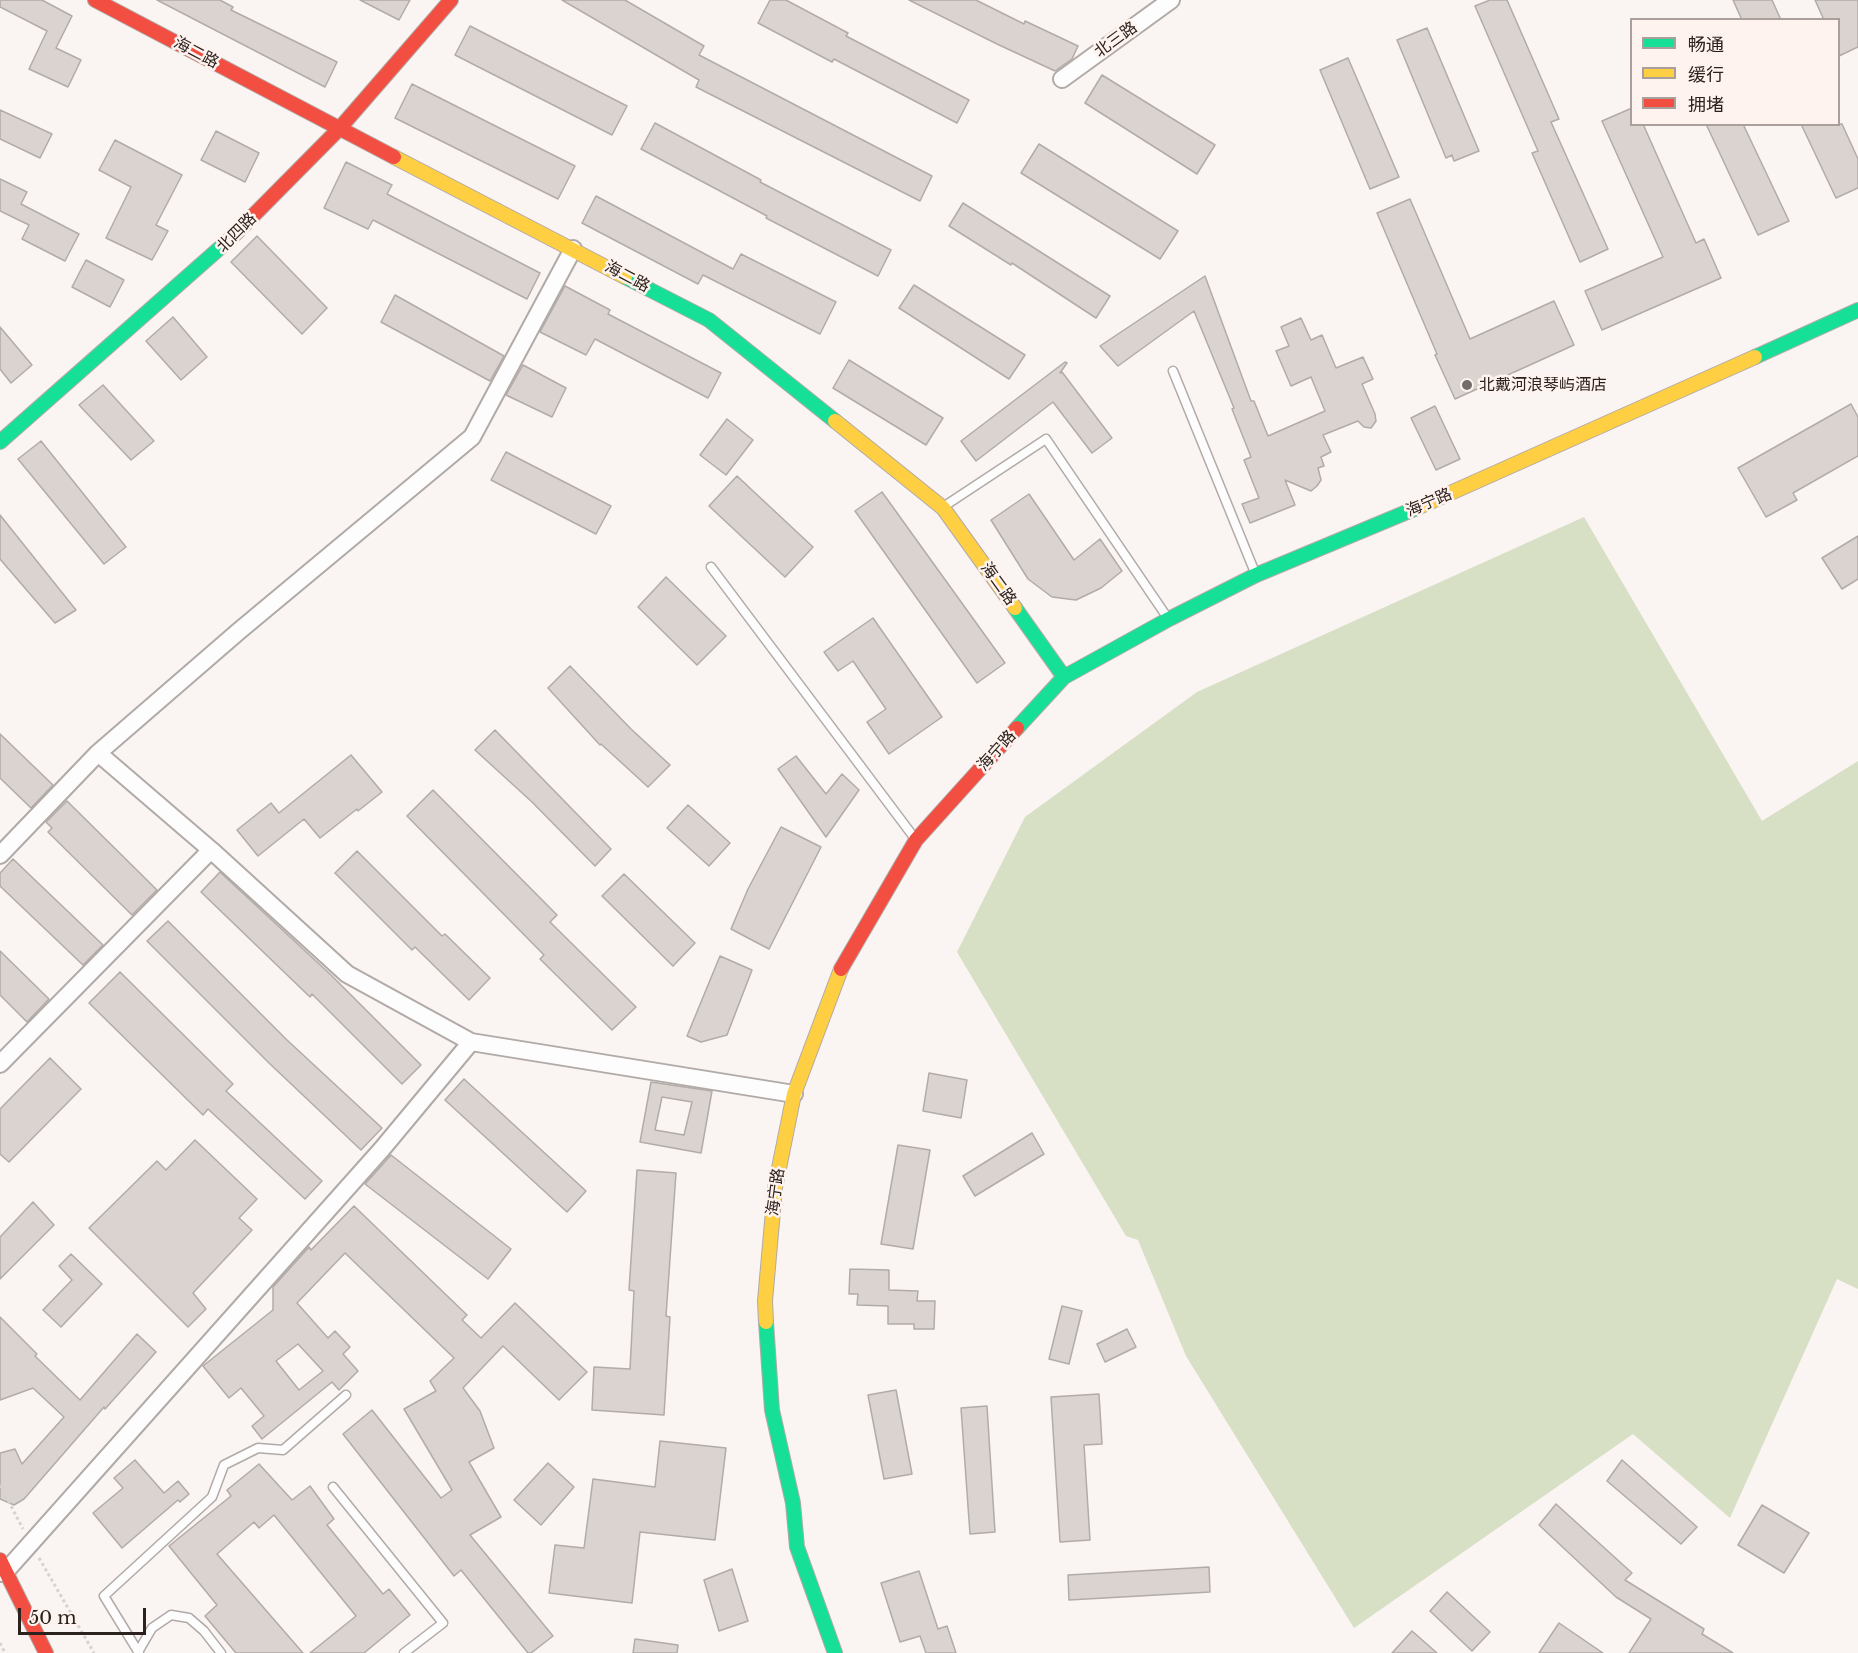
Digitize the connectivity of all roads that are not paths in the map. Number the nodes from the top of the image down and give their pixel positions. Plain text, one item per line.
1 (95, 0) edge
2 (451, 0) edge
3 (1171, 0) edge
4 (1062, 80) dead end
5 (339, 129) junction
6 (573, 249) junction
7 (1858, 310) edge
8 (1173, 372) dead end
9 (0, 442) edge
10 (943, 508) junction
11 (711, 567) dead end
12 (1256, 575) junction
13 (1169, 620) junction
14 (1064, 677) junction
15 (98, 753) junction
16 (916, 840) junction
17 (211, 850) junction
18 (0, 855) edge
19 (471, 1042) junction
20 (0, 1064) edge
21 (794, 1094) junction
22 (346, 1395) dead end
23 (333, 1487) dead end
24 (2, 1568) edge
25 (138, 1652) edge
26 (46, 1653) edge
27 (221, 1653) edge
28 (404, 1653) edge
29 (835, 1653) edge

1 - 5 main road, 海二路
2 - 5 main road, 北四路
3 - 4 street, 北三路
5 - 6 main road, 海二路
5 - 9 main road, 北四路
6 - 10 main road, 海二路
6 - 15 street
7 - 12 main road, 海宁路
8 - 12 lane
10 - 13 lane
10 - 14 main road, 海二路
11 - 16 lane
12 - 13 main road, 海宁路
13 - 14 main road, 海宁路
14 - 16 main road, 海宁路
15 - 17 street
15 - 18 street
16 - 21 main road, 海宁路
17 - 19 street
17 - 20 street
19 - 21 street
19 - 24 street
21 - 29 main road, 海宁路
22 - 25 lane
23 - 28 lane
24 - 26 main road
25 - 27 lane

